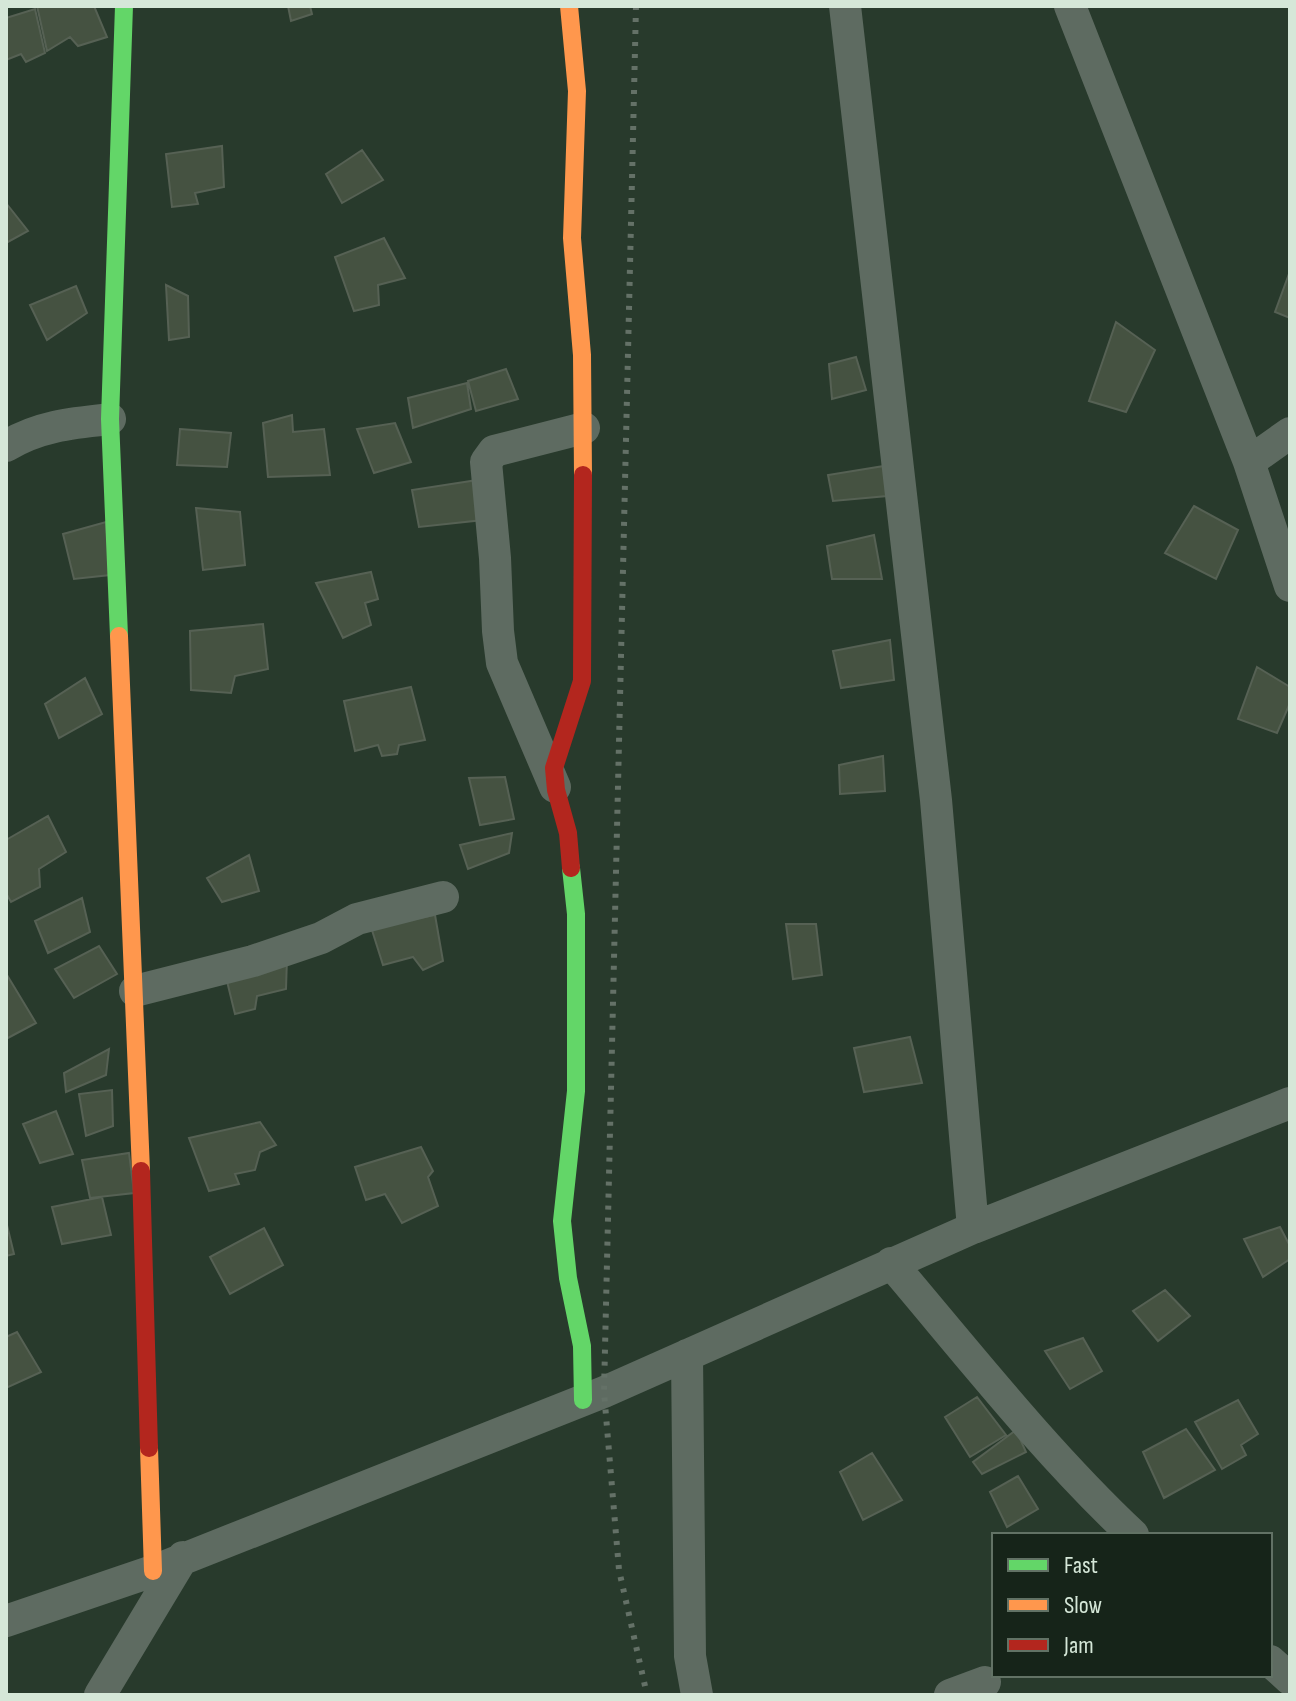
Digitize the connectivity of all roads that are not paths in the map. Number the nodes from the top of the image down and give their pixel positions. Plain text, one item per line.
1 (124, 6) edge
2 (569, 6) edge
3 (845, 6) edge
4 (1070, 6) edge
5 (110, 419) junction
6 (584, 428) junction
7 (1290, 433) edge
8 (6, 446) edge
9 (1249, 462) junction
10 (1290, 586) edge
11 (556, 790) junction
12 (443, 897) dead end
13 (135, 991) junction
14 (1290, 1103) edge
15 (973, 1228) junction
16 (891, 1263) junction
17 (687, 1355) junction
18 (583, 1400) junction
19 (1131, 1533) edge
20 (183, 1557) junction
21 (153, 1571) junction
22 (6, 1621) edge
23 (1272, 1663) edge
24 (1290, 1679) edge
25 (985, 1682) dead end
26 (104, 1694) edge
27 (697, 1695) edge
28 (950, 1695) edge

1 - 5 street
2 - 6 street
3 - 15 street
4 - 9 street
5 - 8 street
5 - 13 street
6 - 11 street
6 - 11 street
7 - 9 street
9 - 10 street
11 - 18 street
12 - 13 street
13 - 21 street
14 - 15 street
15 - 16 street
16 - 17 street
16 - 19 street
17 - 18 street
17 - 27 street
18 - 20 street
20 - 21 street
20 - 26 street
21 - 22 street
23 - 24 street
25 - 28 street

